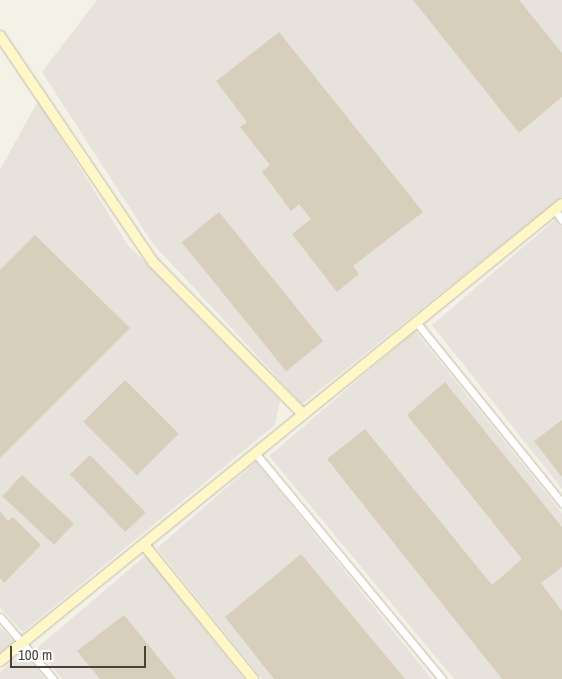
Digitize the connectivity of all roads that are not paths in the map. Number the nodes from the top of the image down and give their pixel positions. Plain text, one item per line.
1 (0, 36) edge
2 (558, 207) edge
3 (562, 220) edge
4 (416, 322) junction
5 (303, 414) junction
6 (256, 454) junction
7 (562, 502) edge
8 (145, 546) junction
9 (0, 617) edge
10 (24, 642) junction
11 (0, 661) edge
12 (53, 679) edge
13 (252, 679) edge
14 (442, 679) edge

1 - 5 street
2 - 3 street
2 - 4 street
4 - 5 street
4 - 7 street
5 - 6 street
6 - 8 street
6 - 14 street
8 - 10 street
8 - 13 street
9 - 10 street
10 - 11 street
10 - 12 street

